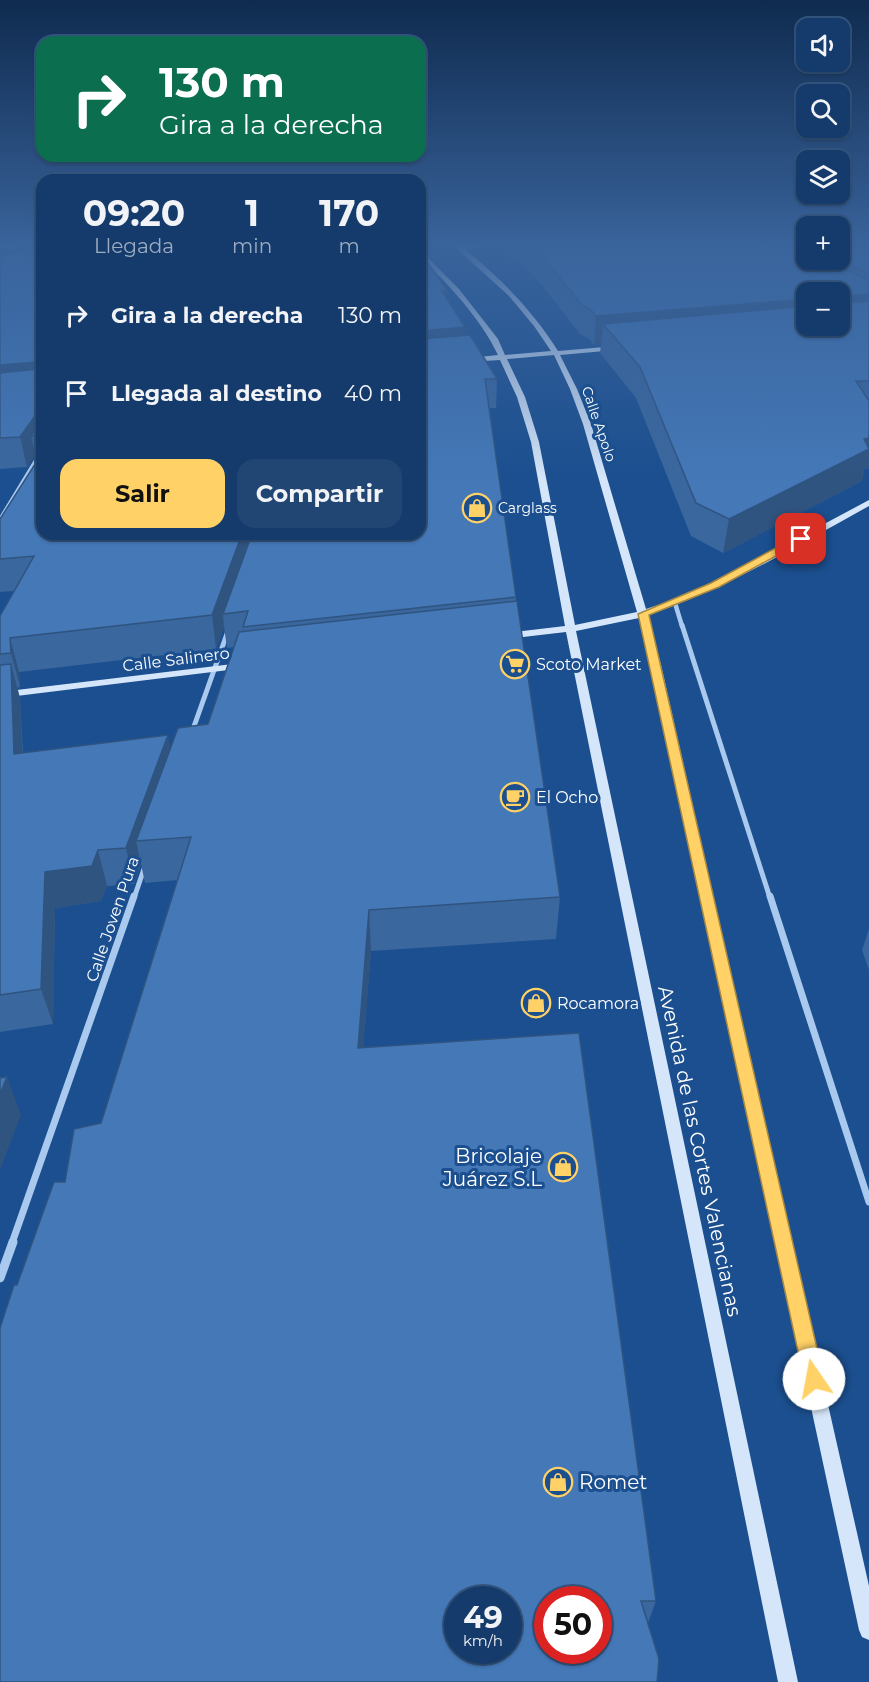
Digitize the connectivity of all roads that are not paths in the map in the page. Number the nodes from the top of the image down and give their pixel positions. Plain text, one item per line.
1 (482, 322) edge
2 (533, 322) edge
3 (629, 347) edge
4 (556, 353) junction
5 (504, 357) junction
6 (459, 361) edge
7 (36, 461) edge
8 (869, 502) edge
9 (0, 520) edge
10 (675, 603) junction
11 (643, 614) junction
12 (230, 624) edge
13 (571, 629) junction
14 (490, 638) edge
15 (249, 665) edge
16 (214, 669) junction
17 (0, 695) edge
18 (189, 742) edge
19 (150, 853) edge
20 (869, 1202) edge
21 (0, 1278) edge
22 (869, 1630) edge
23 (788, 1682) edge

1 - 5 main road
2 - 4 main road, Calle Apolo
3 - 4 main road
4 - 5 main road
4 - 11 main road, Calle Apolo
5 - 6 main road
5 - 13 main road
7 - 9 street
8 - 10 main road
10 - 11 main road
10 - 20 street
11 - 13 main road
11 - 22 main road
12 - 16 street
13 - 14 main road
13 - 23 main road, Avenida de las Cortes Valencianas
15 - 16 main road, Calle Salinero
16 - 17 main road, Calle Salinero
16 - 18 street
19 - 21 street, Calle Joven Pura

